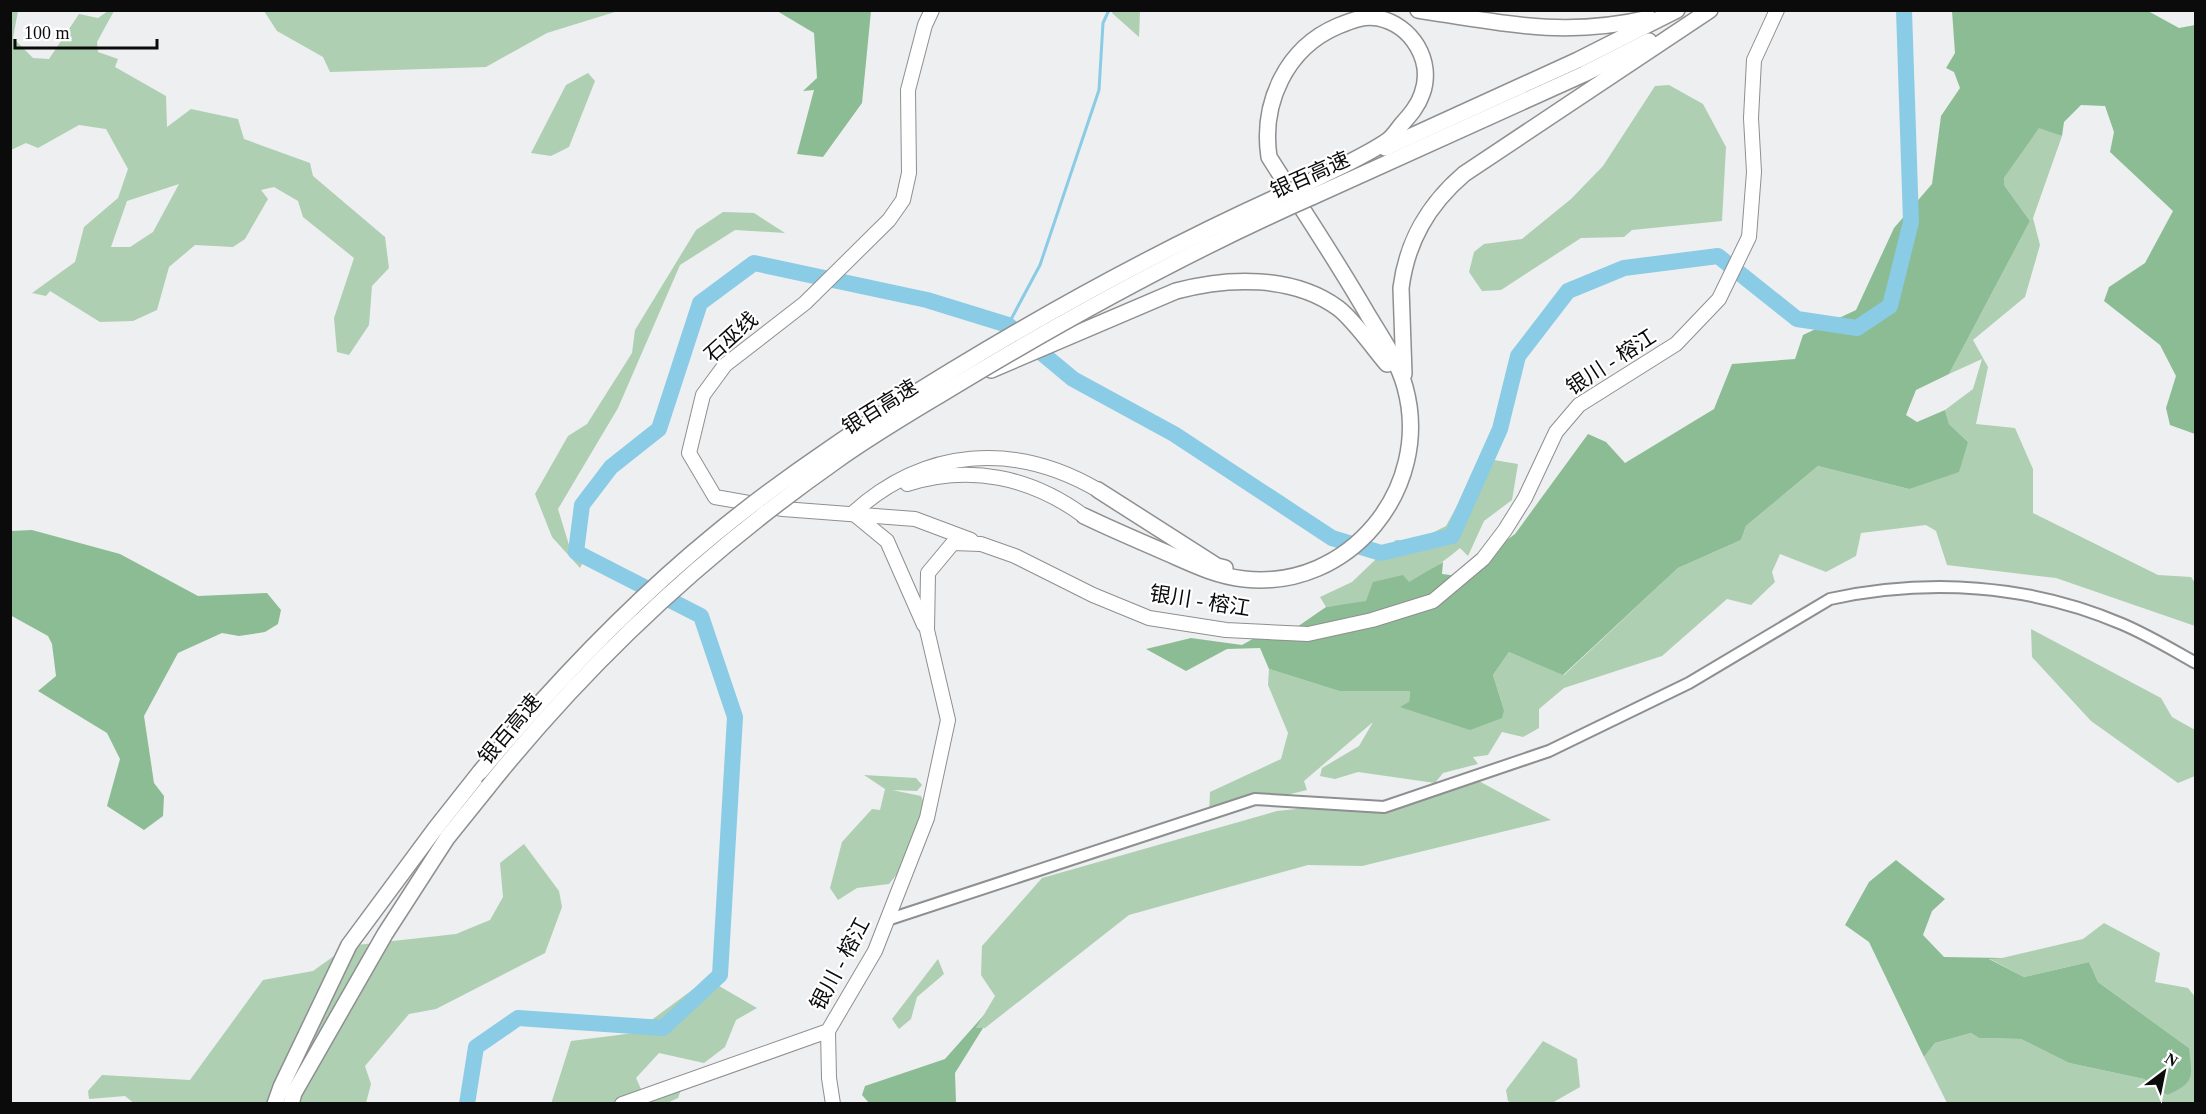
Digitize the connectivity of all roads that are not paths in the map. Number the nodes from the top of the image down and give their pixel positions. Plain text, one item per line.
1 (932, 10) edge
2 (1356, 10) edge
3 (1418, 10) edge
4 (1671, 10) edge
5 (1677, 10) edge
6 (1710, 10) edge
7 (1777, 10) edge
8 (1309, 190) junction
9 (1387, 364) junction
10 (957, 384) junction
11 (1405, 386) junction
12 (1098, 490) joint
13 (1385, 506) junction
14 (853, 513) junction
15 (1083, 516) joint
16 (981, 544) junction
17 (1332, 557) junction
18 (927, 630) junction
19 (2196, 663) edge
20 (887, 920) junction
21 (828, 1031) junction
22 (275, 1104) edge
23 (291, 1104) edge
24 (622, 1104) edge
25 (833, 1104) edge

1 - 14 highway, 石巫线
2 - 9 highway
3 - 4 highway
5 - 8 highway, 银百高速
6 - 8 highway, 银百高速
6 - 11 highway
7 - 16 highway, 银川 - 榕江
8 - 10 highway, 银百高速, bridge
8 - 11 highway
8 - 22 highway, 银百高速, bridge
9 - 10 highway, bridge
9 - 13 highway
10 - 23 highway, 银百高速, bridge
11 - 13 highway
12 - 14 highway
12 - 17 highway
13 - 17 highway
14 - 15 highway
14 - 16 highway
14 - 18 highway
15 - 17 highway
16 - 18 highway, 银川 - 榕江
18 - 20 highway, 银川 - 榕江
19 - 20 street
20 - 21 highway, 银川 - 榕江
21 - 24 highway, 银川 - 榕江
21 - 25 highway

